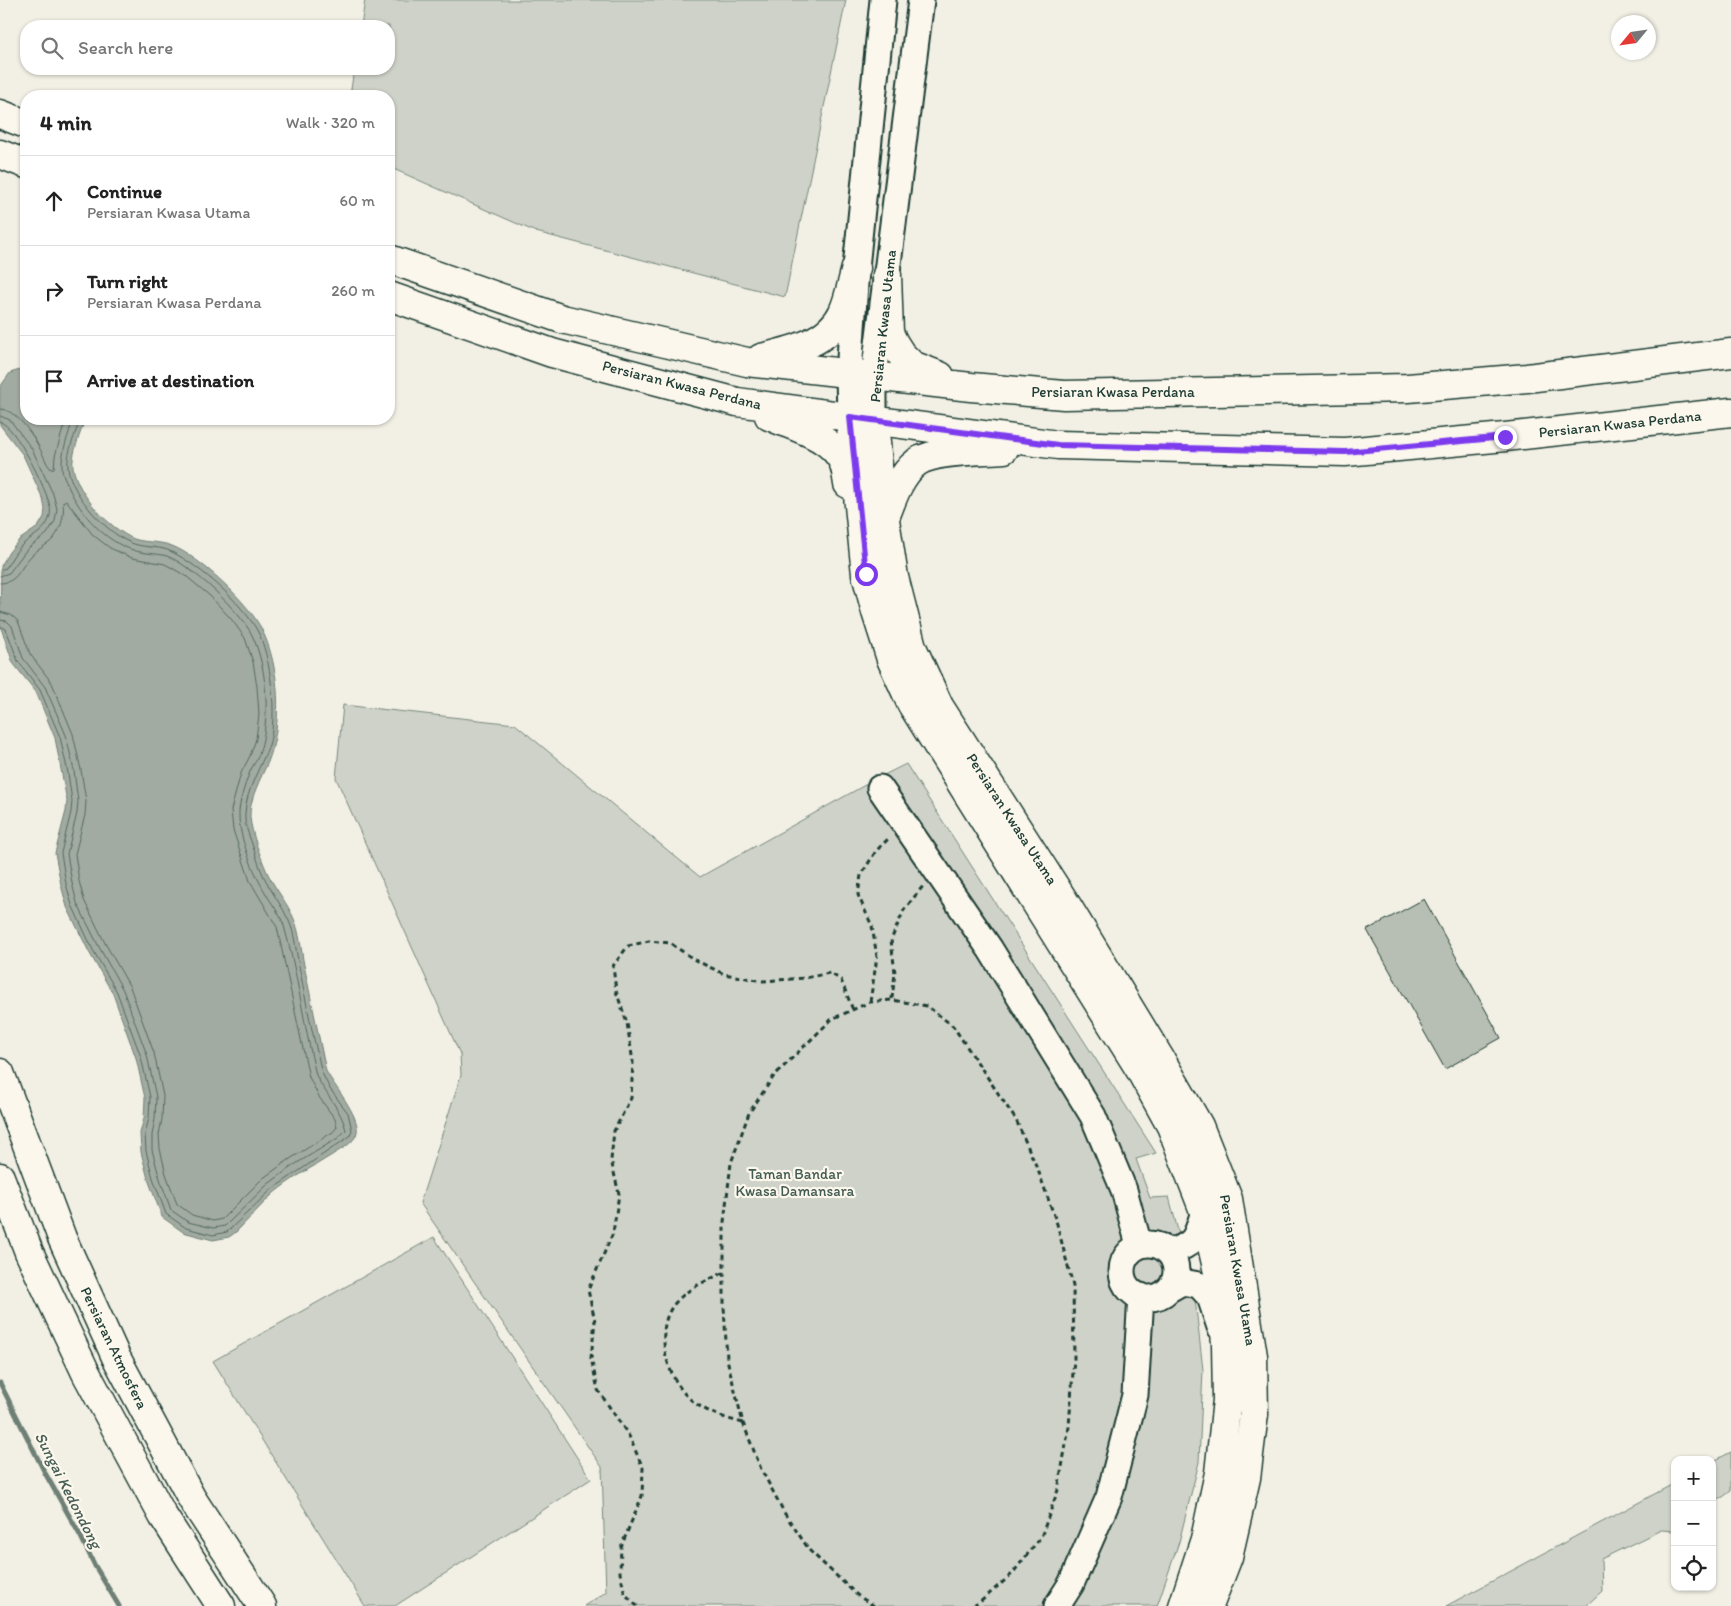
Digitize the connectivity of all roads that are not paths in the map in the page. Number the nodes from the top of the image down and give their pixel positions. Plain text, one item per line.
1 (883, 0) edge
2 (921, 0) edge
3 (0, 114) edge
4 (20, 122) edge
5 (0, 154) edge
6 (20, 162) edge
7 (395, 261) edge
8 (856, 268) junction
9 (887, 274) junction
10 (395, 298) edge
11 (1731, 353) edge
12 (747, 362) junction
13 (862, 375) junction
14 (971, 387) junction
15 (1731, 395) edge
16 (737, 402) junction
17 (1731, 412) edge
18 (862, 419) junction
19 (1640, 422) junction
20 (1058, 445) junction
21 (885, 518) junction
22 (866, 574) junction
23 (880, 788) dead end
24 (0, 1073) edge
25 (0, 1177) edge
26 (1204, 1211) junction
27 (1139, 1246) junction
28 (1169, 1252) junction
29 (1168, 1290) junction
30 (1142, 1296) junction
31 (1226, 1343) junction
32 (222, 1606) edge
33 (262, 1606) edge
34 (1057, 1606) edge
35 (1183, 1606) edge
36 (1209, 1606) edge

1 - 8 street, Persiaran Kwasa Utama
2 - 9 street, Persiaran Kwasa Utama
3 - 4 main road
5 - 6 main road
7 - 12 main road, Persiaran Kwasa Perdana
8 - 12 main road
8 - 13 street, Persiaran Kwasa Utama
9 - 13 street, Persiaran Kwasa Utama
9 - 14 main road
10 - 16 main road, Persiaran Kwasa Perdana
11 - 14 main road, Persiaran Kwasa Perdana
12 - 13 main road, Persiaran Kwasa Perdana
13 - 14 main road, Persiaran Kwasa Perdana
13 - 18 street, Persiaran Kwasa Utama
15 - 19 main road
16 - 18 main road, Persiaran Kwasa Perdana
16 - 22 main road
17 - 19 main road, Persiaran Kwasa Perdana
18 - 20 main road, Persiaran Kwasa Perdana
18 - 21 main road, Persiaran Kwasa Utama
18 - 22 main road, Persiaran Kwasa Utama
19 - 20 main road, Persiaran Kwasa Perdana
20 - 21 main road
21 - 36 main road, Persiaran Kwasa Utama
22 - 26 main road, Persiaran Kwasa Utama
23 - 27 street
24 - 33 main road, Persiaran Atmosfera
25 - 32 main road
26 - 28 street
26 - 31 main road, Persiaran Kwasa Utama
27 - 28 street
27 - 30 street
28 - 29 street
29 - 30 street
29 - 31 street
30 - 34 street
31 - 35 main road, Persiaran Kwasa Utama

